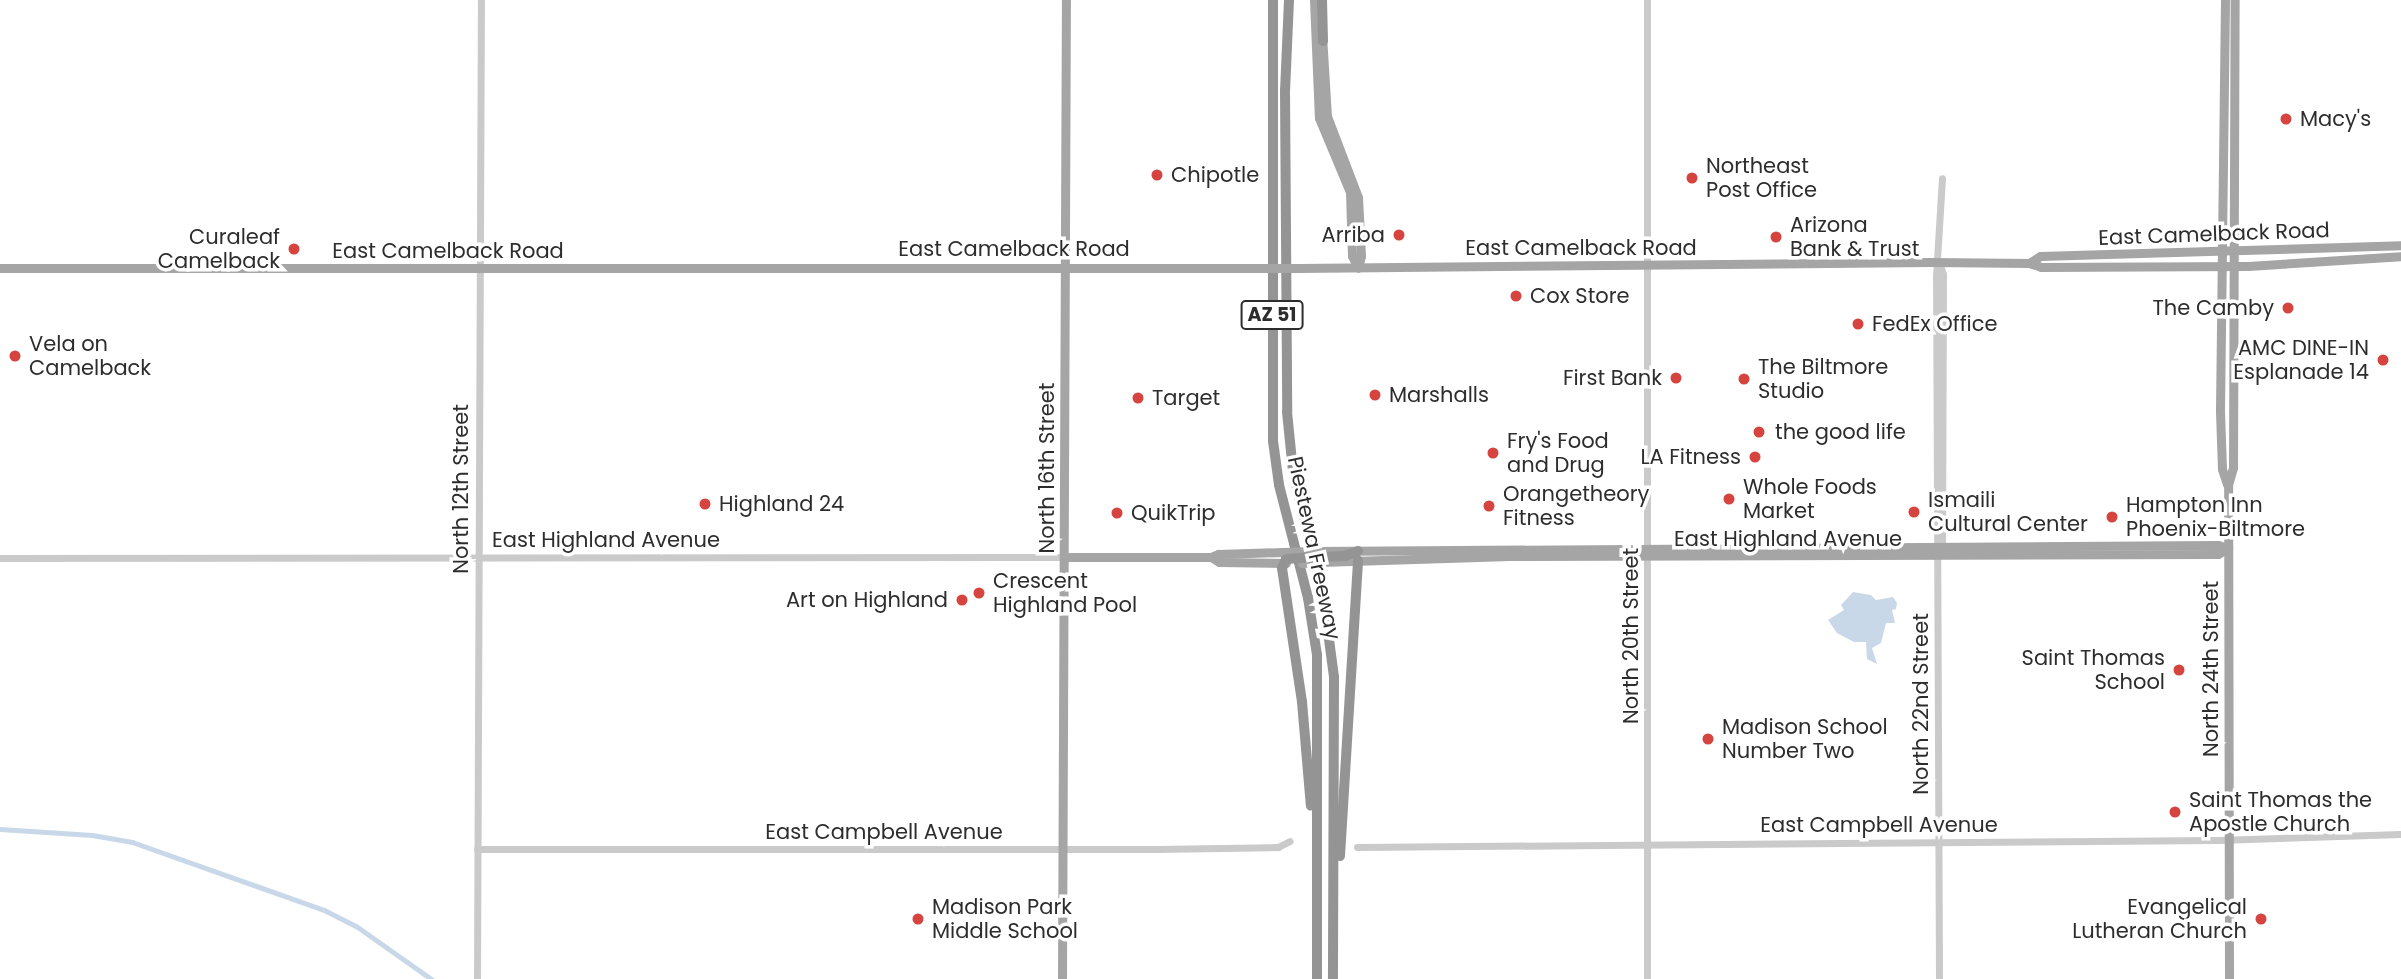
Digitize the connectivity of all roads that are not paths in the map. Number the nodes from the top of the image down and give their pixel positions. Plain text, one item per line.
1 (481, 0) edge
2 (1066, 0) edge
3 (1273, 0) edge
4 (1289, 0) edge
5 (1319, 0) edge
6 (1647, 0) edge
7 (2225, 0) edge
8 (2235, 0) edge
9 (2235, 26) junction
10 (1323, 41) joint
11 (2223, 120) junction
12 (2235, 146) junction
13 (1942, 178) dead end
14 (2396, 245) edge
15 (2361, 247) junction
16 (2223, 252) junction
17 (2235, 252) junction
18 (2397, 256) edge
19 (2329, 261) junction
20 (1939, 262) junction
21 (2029, 263) junction
22 (1648, 265) junction
23 (2223, 265) junction
24 (2235, 265) junction
25 (1066, 267) junction
26 (0, 268) edge
27 (479, 268) junction
28 (1357, 268) junction
29 (2233, 374) junction
30 (2233, 391) junction
31 (2221, 401) junction
32 (2220, 427) junction
33 (2228, 485) junction
34 (2228, 548) junction
35 (1940, 550) junction
36 (1648, 553) junction
37 (1358, 556) junction
38 (1064, 557) junction
39 (0, 558) edge
40 (478, 558) junction
41 (1284, 559) junction
42 (2401, 834) edge
43 (2229, 839) junction
44 (1290, 841) dead end
45 (1938, 842) junction
46 (1647, 845) junction
47 (1357, 847) dead end
48 (477, 849) junction
49 (1063, 849) junction
50 (1317, 943) junction
51 (1333, 943) junction
52 (477, 979) edge
53 (1062, 979) edge
54 (1317, 979) edge
55 (1333, 979) edge
56 (1647, 979) edge
57 (1938, 979) edge
58 (2228, 979) edge

1 - 27 street, North 12th Street
2 - 25 main road, North 16th Street
3 - 50 highway, Piestewa Freeway / AZ 51
4 - 51 highway, Piestewa Freeway / AZ 51
5 - 10 highway
5 - 28 main road
6 - 22 street, North 20th Street
7 - 11 main road, North 24th Street
8 - 9 main road, North 24th Street
9 - 11 main road
9 - 12 main road, North 24th Street
10 - 28 main road
11 - 12 main road
11 - 16 main road, North 24th Street
12 - 17 main road, North 24th Street
13 - 20 street, North 22nd Street
14 - 15 main road, East Camelback Road
15 - 17 main road, East Camelback Road
15 - 19 main road
16 - 17 main road, East Camelback Road
16 - 21 main road, East Camelback Road
16 - 23 main road, North 24th Street
17 - 24 main road, North 24th Street
18 - 19 main road, East Camelback Road
19 - 24 main road, East Camelback Road
20 - 21 main road, East Camelback Road
20 - 22 main road, East Camelback Road
20 - 35 street, North 22nd Street
21 - 23 main road, East Camelback Road
22 - 28 main road, East Camelback Road
22 - 36 street, North 20th Street
23 - 24 main road, East Camelback Road
23 - 31 main road, North 24th Street
24 - 29 main road, North 24th Street
25 - 27 main road, East Camelback Road
25 - 28 main road, East Camelback Road, bridge
25 - 38 main road, North 16th Street
26 - 27 main road, East Camelback Road
27 - 40 street, North 12th Street
29 - 30 main road, North 24th Street
29 - 31 main road
30 - 32 main road
30 - 33 main road, North 24th Street
31 - 32 main road, North 24th Street
32 - 33 main road, North 24th Street
33 - 34 main road, North 24th Street
34 - 35 main road, East Highland Avenue
34 - 43 main road, North 24th Street
35 - 36 main road, East Highland Avenue
35 - 45 street, North 22nd Street
36 - 37 main road, East Highland Avenue
36 - 46 street, North 20th Street
37 - 41 highway, bridge
37 - 51 highway
38 - 40 street, East Highland Avenue
38 - 41 main road, East Highland Avenue
38 - 49 main road, North 16th Street
39 - 40 street, East Highland Avenue
40 - 48 street, North 12th Street
41 - 50 highway
42 - 43 street, East Campbell Avenue
43 - 45 street, East Campbell Avenue
43 - 58 main road, North 24th Street
44 - 49 street, East Campbell Avenue
45 - 46 street, East Campbell Avenue
45 - 57 street, North 22nd Street
46 - 47 street, East Campbell Avenue
46 - 56 street, North 20th Street
48 - 49 street, East Campbell Avenue
48 - 52 street, North 12th Street
49 - 53 main road, North 16th Street
50 - 54 highway, Piestewa Freeway / AZ 51
51 - 55 highway, Piestewa Freeway / AZ 51

